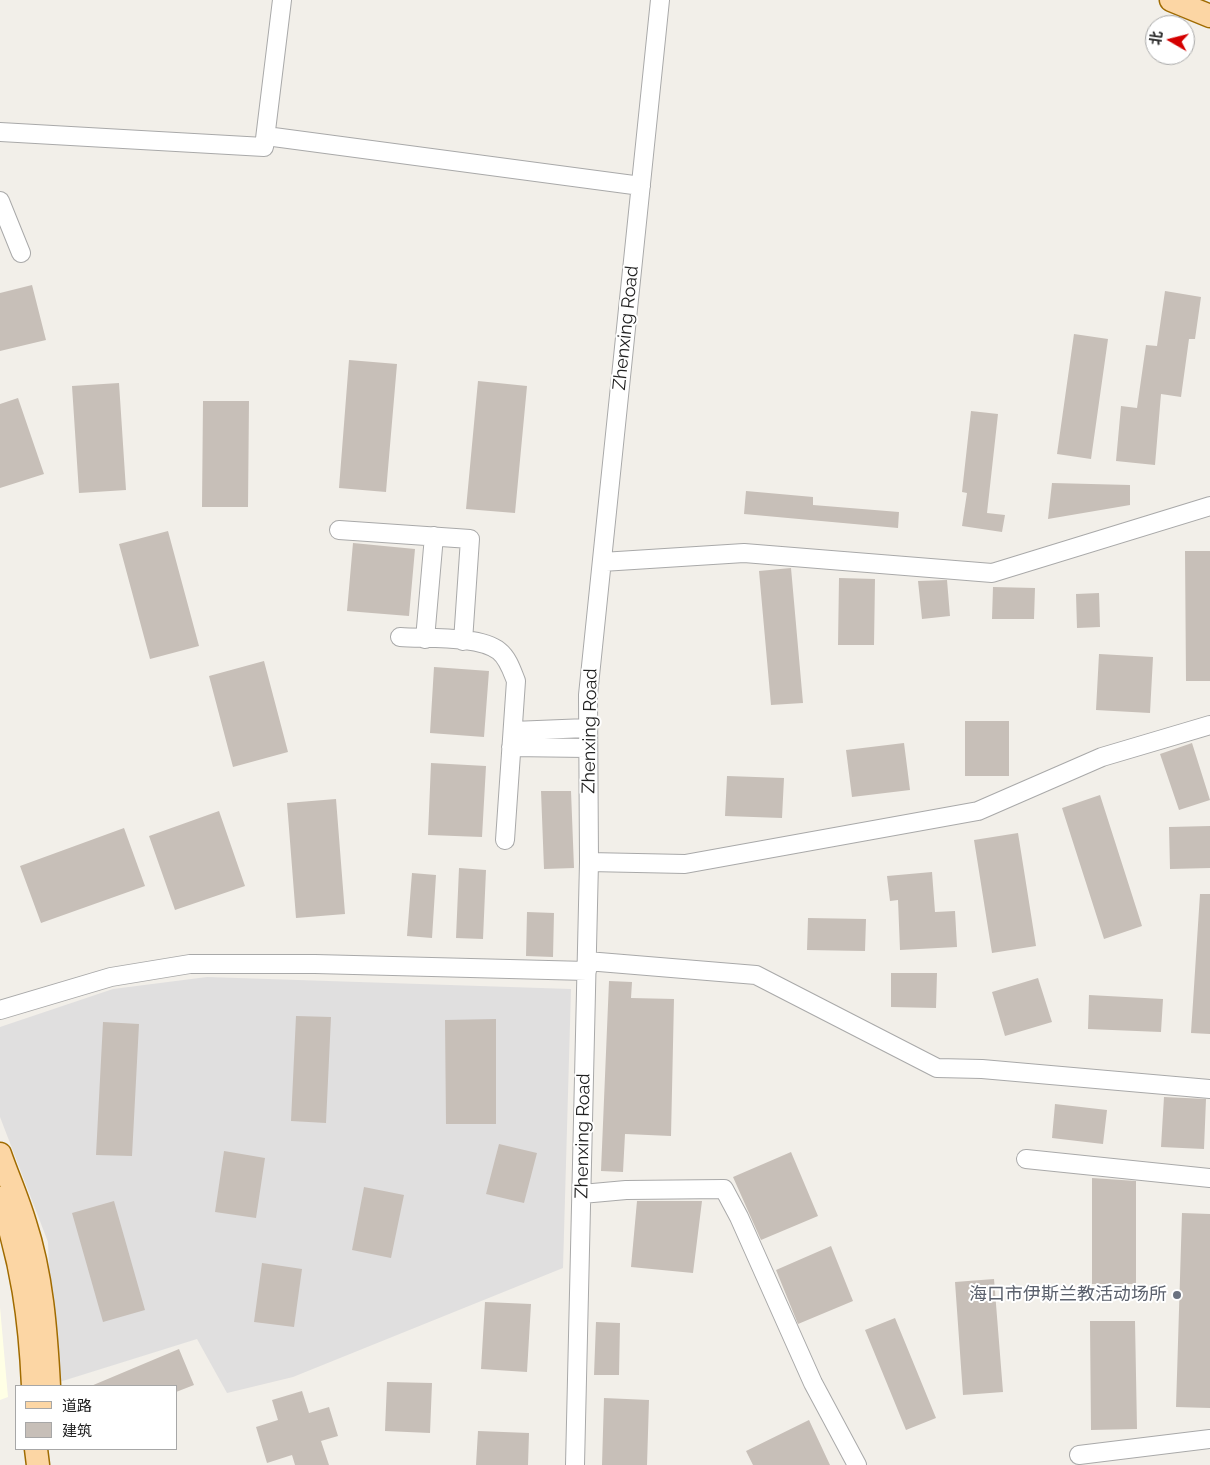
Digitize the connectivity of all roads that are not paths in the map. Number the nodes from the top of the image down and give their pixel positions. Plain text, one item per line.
1 (282, 0) edge
2 (660, 0) edge
3 (1171, 0) edge
4 (1210, 16) edge
5 (0, 132) edge
6 (266, 136) junction
7 (641, 186) junction
8 (0, 201) edge
9 (21, 253) dead end
10 (1210, 506) edge
11 (339, 530) dead end
12 (434, 536) junction
13 (602, 562) junction
14 (400, 637) dead end
15 (425, 639) junction
16 (463, 641) junction
17 (1210, 725) edge
18 (588, 728) junction
19 (512, 739) junction
20 (587, 748) junction
21 (505, 840) dead end
22 (590, 862) junction
23 (587, 966) junction
24 (0, 1010) edge
25 (1210, 1089) edge
26 (0, 1154) edge
27 (1026, 1159) dead end
28 (1210, 1178) edge
29 (582, 1194) junction
30 (0, 1198) edge
31 (33, 1385) edge
32 (49, 1385) edge
33 (1210, 1439) edge
34 (36, 1450) edge
35 (50, 1450) edge
36 (1079, 1455) dead end
37 (38, 1465) edge
38 (52, 1465) edge
39 (575, 1465) edge
40 (857, 1465) edge

1 - 6 street
2 - 7 street, Zhenxing Road
3 - 4 main road
5 - 6 street
6 - 7 street
7 - 13 street, Zhenxing Road
8 - 9 street
10 - 13 street
11 - 12 street
12 - 15 street
12 - 16 street
13 - 18 street, Zhenxing Road
14 - 15 street
15 - 16 street
16 - 19 street
17 - 22 street
18 - 19 street
18 - 20 street, Zhenxing Road
19 - 20 street
19 - 21 street
20 - 22 street, Zhenxing Road
22 - 23 street, Zhenxing Road
23 - 24 street
23 - 25 street
23 - 29 street, Zhenxing Road
26 - 32 main road
27 - 28 street
29 - 39 street, Zhenxing Road
29 - 40 street
30 - 31 main road
33 - 36 street
34 - 37 main road
35 - 38 main road

